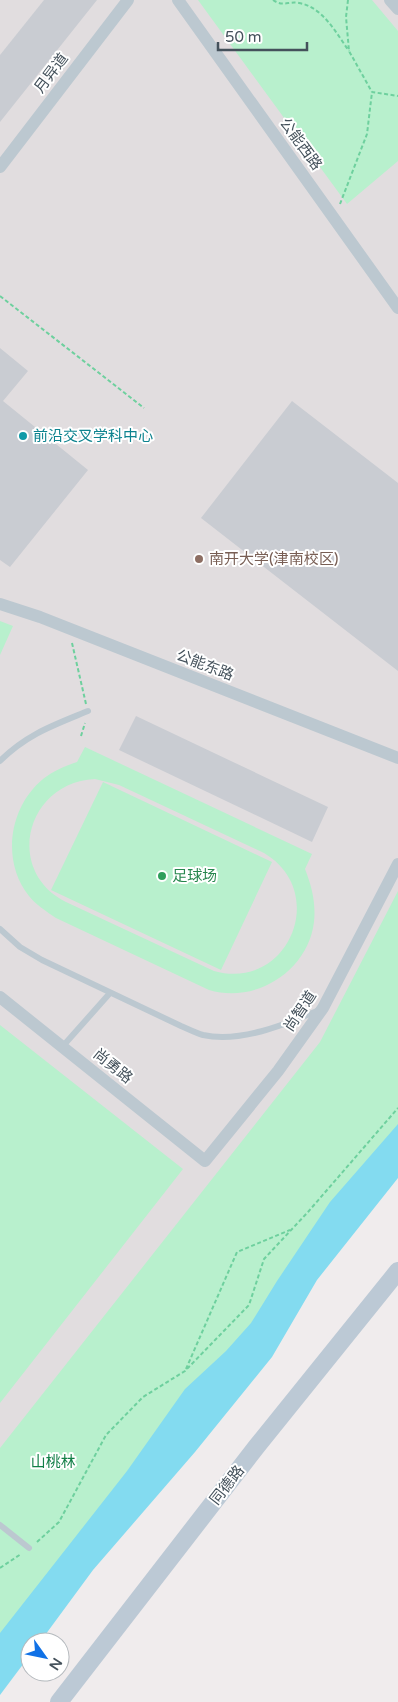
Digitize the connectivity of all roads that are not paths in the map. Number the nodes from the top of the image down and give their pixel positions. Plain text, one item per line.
1 (128, 0) edge
2 (178, 0) edge
3 (390, 0) edge
4 (398, 9) edge
5 (0, 166) edge
6 (398, 308) edge
7 (0, 604) edge
8 (88, 711) road end
9 (398, 758) edge
10 (0, 760) edge
11 (398, 864) edge
12 (0, 929) edge
13 (110, 993) junction
14 (0, 997) edge
15 (323, 1008) junction
16 (63, 1046) junction
17 (205, 1161) joint
18 (398, 1271) edge
19 (398, 1289) edge
20 (0, 1525) edge
21 (29, 1548) road end
22 (60, 1702) edge
23 (73, 1702) edge

1 - 5 street, 月异道
2 - 6 street, 公能西路
3 - 4 street
7 - 9 street, 公能东路
8 - 10 lane
11 - 15 street, 尚智道
12 - 13 lane
13 - 15 lane
13 - 16 lane
14 - 16 street, 尚勇路
15 - 17 street, 尚智道
16 - 17 street, 尚勇路
18 - 22 main road, 同德路
19 - 23 main road, 同德路
20 - 21 lane

